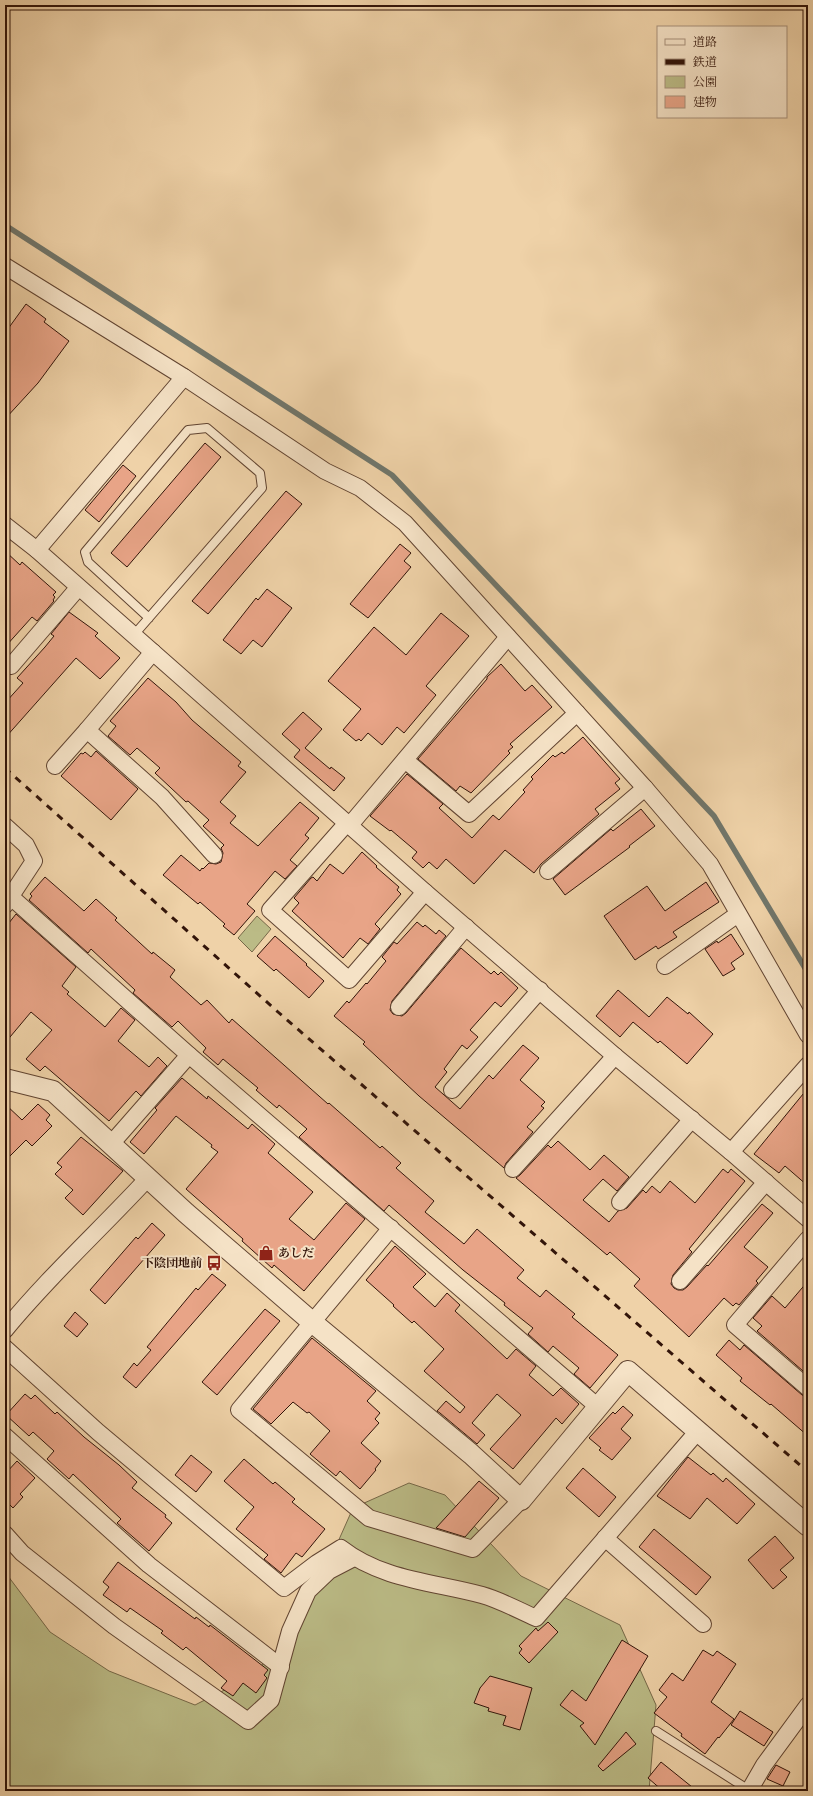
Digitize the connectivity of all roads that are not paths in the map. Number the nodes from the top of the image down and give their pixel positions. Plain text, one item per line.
1 (5, 266) edge
2 (184, 377) junction
3 (5, 525) edge
4 (37, 550) junction
5 (78, 588) junction
6 (149, 618) junction
7 (133, 636) junction
8 (508, 637) junction
9 (152, 652) junction
10 (5, 661) edge
11 (577, 713) junction
12 (87, 730) junction
13 (405, 760) junction
14 (55, 766) dead end
15 (645, 788) junction
16 (349, 824) junction
17 (5, 826) edge
18 (214, 855) dead end
19 (548, 871) dead end
20 (425, 892) junction
21 (8, 901) edge
22 (738, 914) junction
23 (466, 927) junction
24 (665, 966) dead end
25 (540, 990) junction
26 (399, 1007) dead end
27 (808, 1035) edge
28 (189, 1056) junction
29 (615, 1056) junction
30 (808, 1065) edge
31 (5, 1079) edge
32 (452, 1090) dead end
33 (692, 1119) junction
34 (111, 1144) junction
35 (731, 1152) junction
36 (513, 1169) dead end
37 (148, 1178) junction
38 (766, 1182) junction
39 (620, 1202) dead end
40 (808, 1219) edge
41 (391, 1228) junction
42 (808, 1239) edge
43 (680, 1282) dead end
44 (312, 1322) junction
45 (5, 1330) edge
46 (5, 1348) edge
47 (808, 1388) edge
48 (597, 1406) junction
49 (698, 1431) junction
50 (5, 1436) edge
51 (521, 1500) junction
52 (808, 1526) edge
53 (5, 1534) edge
54 (605, 1538) junction
55 (354, 1558) junction
56 (703, 1624) dead end
57 (281, 1667) junction
58 (808, 1705) edge
59 (656, 1730) dead end
60 (749, 1791) edge

1 - 2 street
2 - 4 street
2 - 8 street
3 - 4 street
4 - 5 street
5 - 7 street
5 - 10 street
6 - 6 lane
6 - 7 lane
7 - 9 street
8 - 11 street
8 - 13 street
9 - 12 street
9 - 16 street
11 - 13 street
11 - 15 street
12 - 14 street
12 - 18 street
13 - 16 street
15 - 19 street
15 - 22 street
16 - 20 street
16 - 20 street
17 - 21 street
20 - 23 street
21 - 28 street
22 - 24 street
22 - 27 street
23 - 25 street
23 - 26 street
25 - 29 street
25 - 32 street
28 - 34 street
28 - 41 street
29 - 33 street
29 - 36 street
30 - 35 street
31 - 34 street
33 - 35 street
33 - 39 street
34 - 37 street
35 - 38 street
37 - 44 street
37 - 45 street
38 - 40 street
38 - 43 street
41 - 44 street
41 - 48 street
42 - 47 street
44 - 51 street
44 - 51 street
46 - 55 street
48 - 49 street
48 - 51 street
49 - 52 street
49 - 54 street
50 - 57 street
53 - 57 street
54 - 55 street
54 - 56 street
55 - 57 street
58 - 60 street
59 - 60 lane

